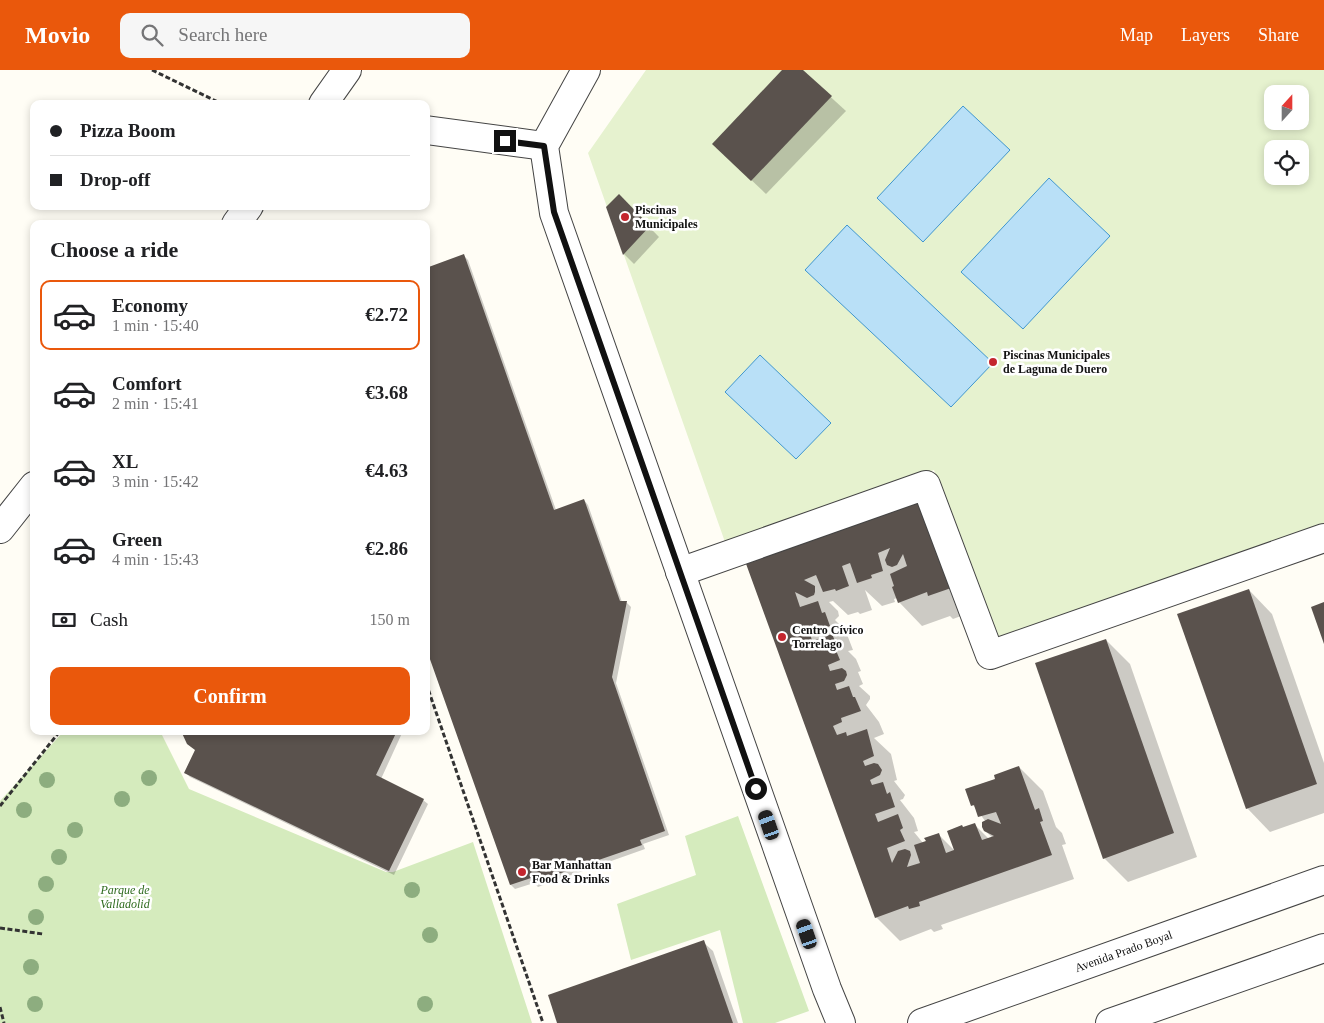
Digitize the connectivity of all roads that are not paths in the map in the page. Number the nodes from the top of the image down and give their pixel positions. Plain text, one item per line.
1 (347, 70) edge
2 (586, 70) edge
3 (326, 100) edge
4 (430, 131) edge
5 (544, 146) junction
6 (30, 491) edge
7 (0, 529) edge
8 (1324, 538) edge
9 (680, 572) junction
10 (1324, 880) edge
11 (1324, 948) edge
12 (826, 988) junction
13 (819, 1023) edge
14 (841, 1023) edge
15 (922, 1023) edge
16 (1110, 1023) edge

1 - 3 street
2 - 5 street
4 - 5 street
5 - 9 street
6 - 7 street
8 - 9 street
9 - 12 street
10 - 15 street, Avenida Prado Boyal
11 - 16 street
12 - 13 street
12 - 14 street

